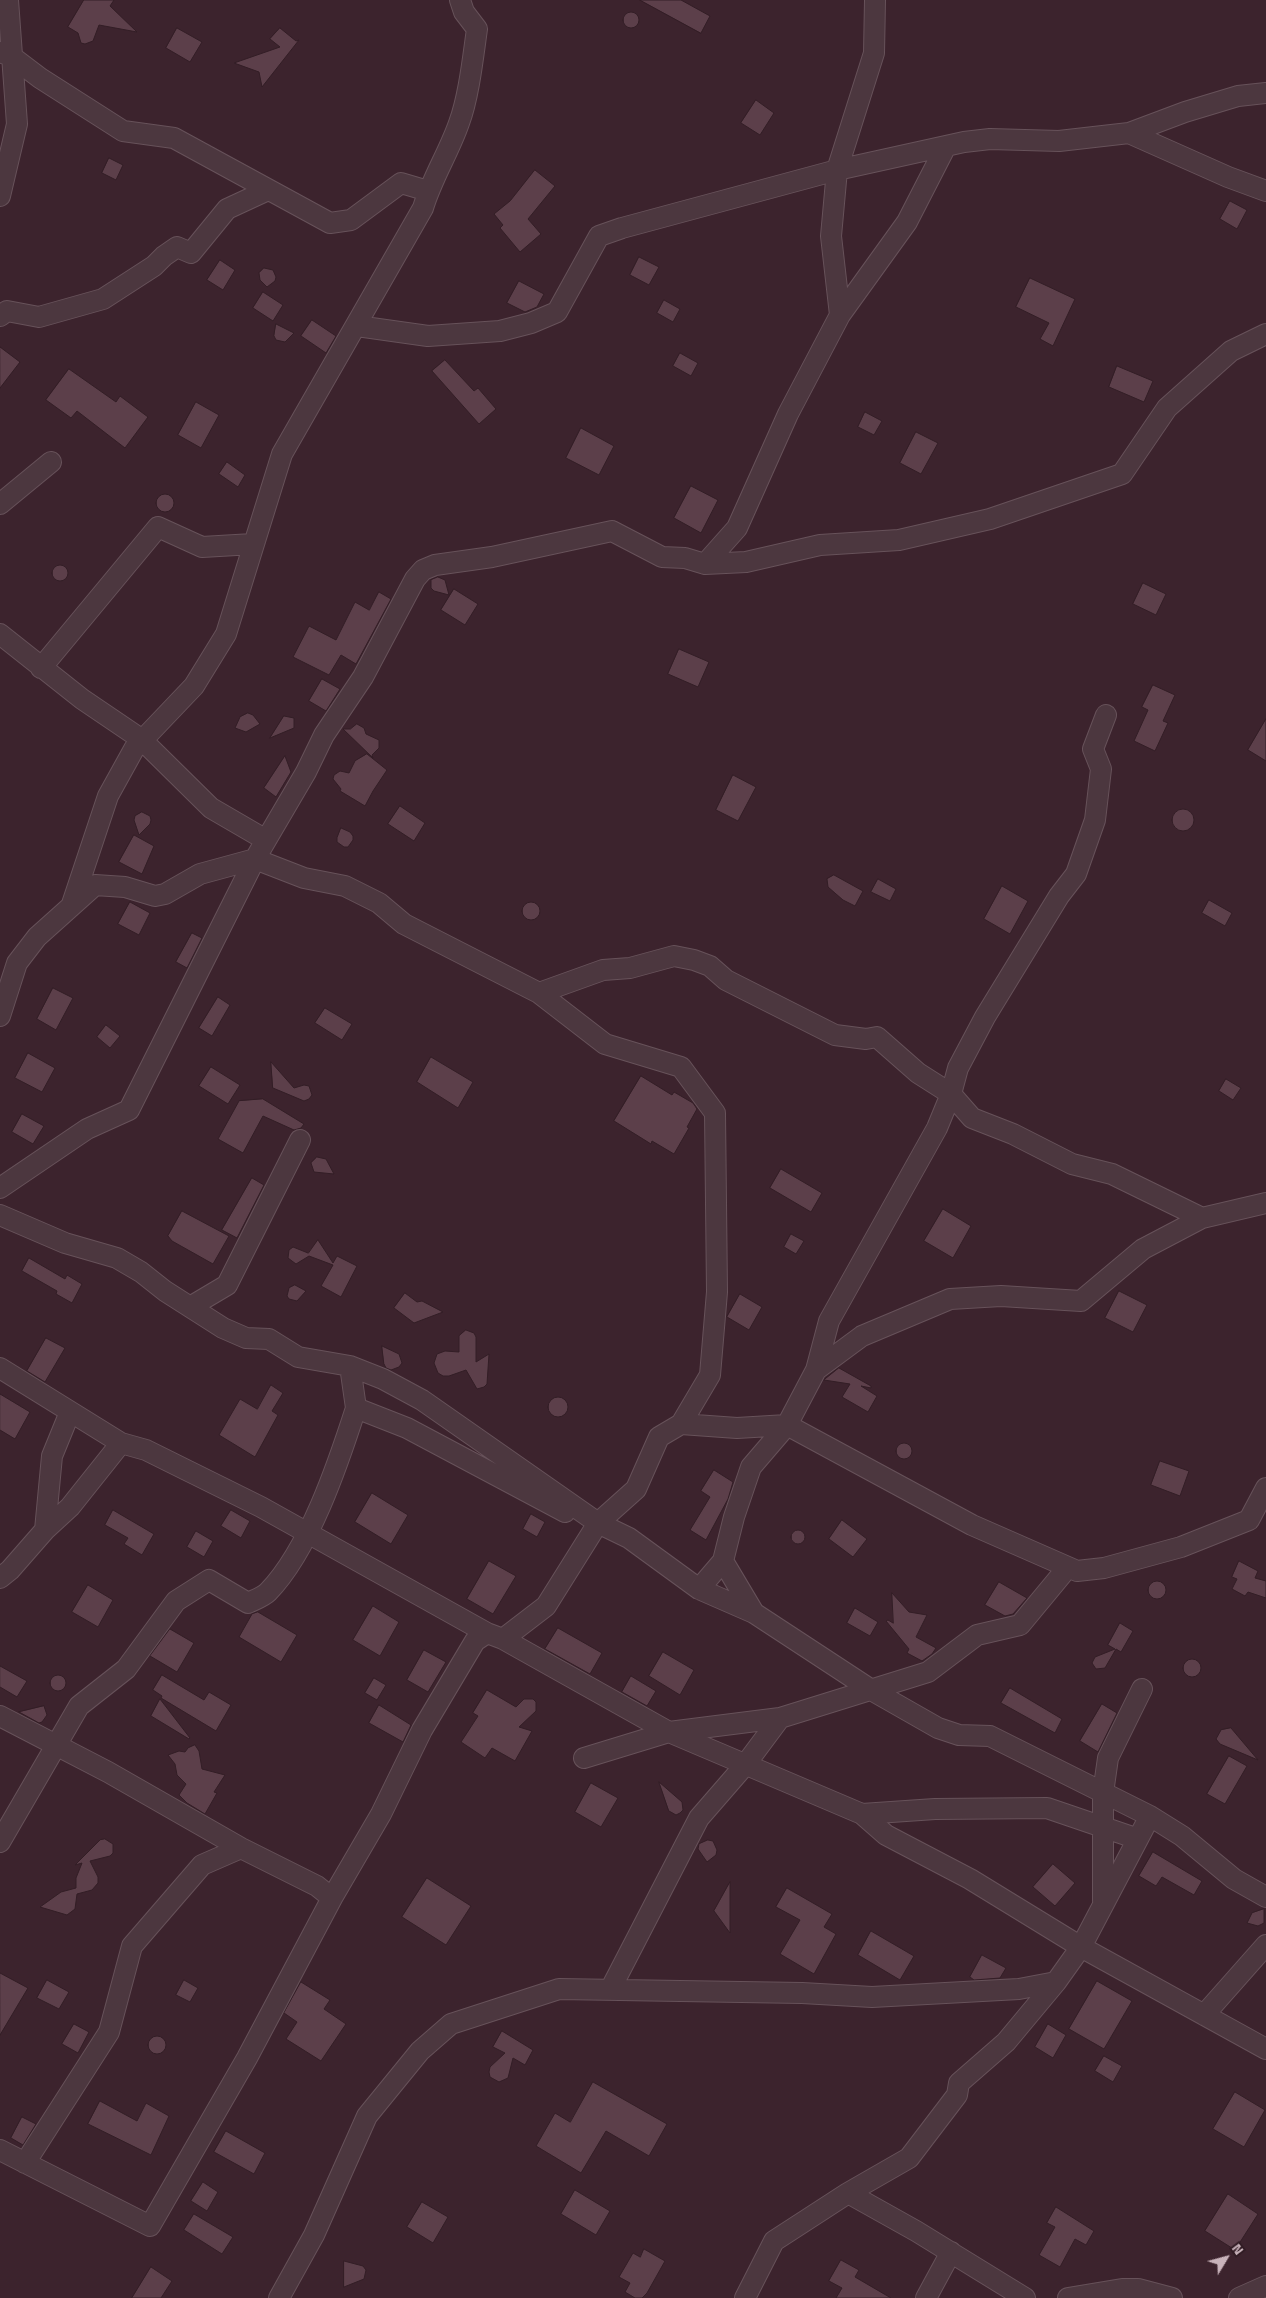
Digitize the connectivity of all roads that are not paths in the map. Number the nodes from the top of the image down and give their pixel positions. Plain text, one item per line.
1 (8, 0) edge
2 (460, 0) edge
3 (875, 0) edge
4 (6, 54) edge
5 (1266, 94) edge
6 (1129, 133) junction
7 (946, 146) junction
8 (837, 170) junction
9 (268, 190) junction
10 (1266, 191) edge
11 (428, 192) junction
12 (0, 196) edge
13 (840, 315) junction
14 (0, 316) edge
15 (357, 326) junction
16 (1266, 334) edge
17 (51, 462) dead end
18 (0, 504) edge
19 (253, 544) junction
20 (704, 564) junction
21 (0, 634) edge
22 (42, 668) junction
23 (1106, 715) dead end
24 (141, 739) junction
25 (266, 840) junction
26 (255, 859) junction
27 (72, 904) junction
28 (4, 990) edge
29 (539, 992) junction
30 (0, 1016) edge
31 (951, 1094) junction
32 (300, 1140) dead end
33 (0, 1188) edge
34 (1266, 1203) edge
35 (1, 1213) edge
36 (1202, 1218) junction
37 (190, 1306) junction
38 (350, 1366) junction
39 (0, 1368) edge
40 (816, 1370) junction
41 (356, 1408) junction
42 (70, 1412) junction
43 (681, 1424) junction
44 (787, 1425) junction
45 (121, 1444) junction
46 (1266, 1488) edge
47 (598, 1523) junction
48 (44, 1530) junction
49 (307, 1533) junction
50 (724, 1561) junction
51 (1068, 1567) junction
52 (0, 1578) edge
53 (699, 1589) junction
54 (754, 1613) junction
55 (495, 1636) junction
56 (1142, 1689) dead end
57 (873, 1691) junction
58 (0, 1716) edge
59 (780, 1718) junction
60 (669, 1732) junction
61 (58, 1746) junction
62 (584, 1758) dead end
63 (745, 1765) junction
64 (1104, 1793) junction
65 (862, 1814) junction
66 (1150, 1816) junction
67 (1103, 1827) junction
68 (1138, 1839) junction
69 (0, 1842) edge
70 (241, 1848) junction
71 (1266, 1897) edge
72 (332, 1898) junction
73 (1103, 1905) junction
74 (1266, 1945) edge
75 (1081, 1947) junction
76 (1056, 1982) junction
77 (610, 1990) junction
78 (1204, 2015) junction
79 (1266, 2048) edge
80 (0, 2150) edge
81 (25, 2163) junction
82 (848, 2192) junction
83 (951, 2252) junction
84 (1266, 2286) edge
85 (279, 2298) edge
86 (745, 2298) edge
87 (926, 2298) edge
88 (1025, 2298) edge
89 (1068, 2298) edge
90 (1172, 2298) edge
91 (1238, 2298) edge

1 - 4 street
2 - 11 street
3 - 8 street
4 - 9 street
4 - 12 street
5 - 6 street
6 - 7 street
6 - 10 street
7 - 8 street
7 - 13 street
8 - 13 street
8 - 15 street
9 - 11 street
9 - 14 street
11 - 15 street
13 - 20 street
15 - 19 street
16 - 20 street
17 - 18 street
19 - 22 street
19 - 24 street
20 - 25 street
21 - 22 street
22 - 24 street
23 - 31 street
24 - 25 street
24 - 27 street
25 - 26 street
26 - 27 street
26 - 29 street
26 - 33 street
27 - 28 street
28 - 30 street
29 - 31 street
29 - 43 street
31 - 36 street
31 - 40 street
32 - 37 street
34 - 36 street
35 - 37 street
36 - 40 street
37 - 38 street
38 - 41 street
38 - 47 street
39 - 42 street
40 - 44 street
41 - 47 street
41 - 49 street
42 - 45 street
42 - 48 street
43 - 44 street
43 - 47 street
44 - 50 street
44 - 51 street
45 - 48 street
45 - 49 street
46 - 51 street
47 - 53 street
47 - 55 street
48 - 52 street
49 - 55 street
49 - 61 street
50 - 53 street
50 - 54 street
51 - 57 street
53 - 54 street
54 - 57 street
55 - 60 street
55 - 72 street
56 - 64 street
57 - 59 street
57 - 64 street
58 - 61 street
59 - 60 street
59 - 63 street
60 - 62 street
60 - 63 street
61 - 69 street
61 - 70 street
63 - 65 street
63 - 77 street
64 - 66 street
64 - 67 street
65 - 67 street
65 - 75 street
66 - 68 street
66 - 71 street
67 - 68 street
67 - 73 street
68 - 73 street
70 - 72 street
70 - 81 street
72 - 81 street
73 - 75 street
74 - 78 street
75 - 76 street
75 - 78 street
76 - 77 street
76 - 82 street
77 - 85 street
78 - 79 street
80 - 81 street
82 - 83 street
82 - 86 street
83 - 87 street
83 - 88 street
84 - 91 street
89 - 90 street

